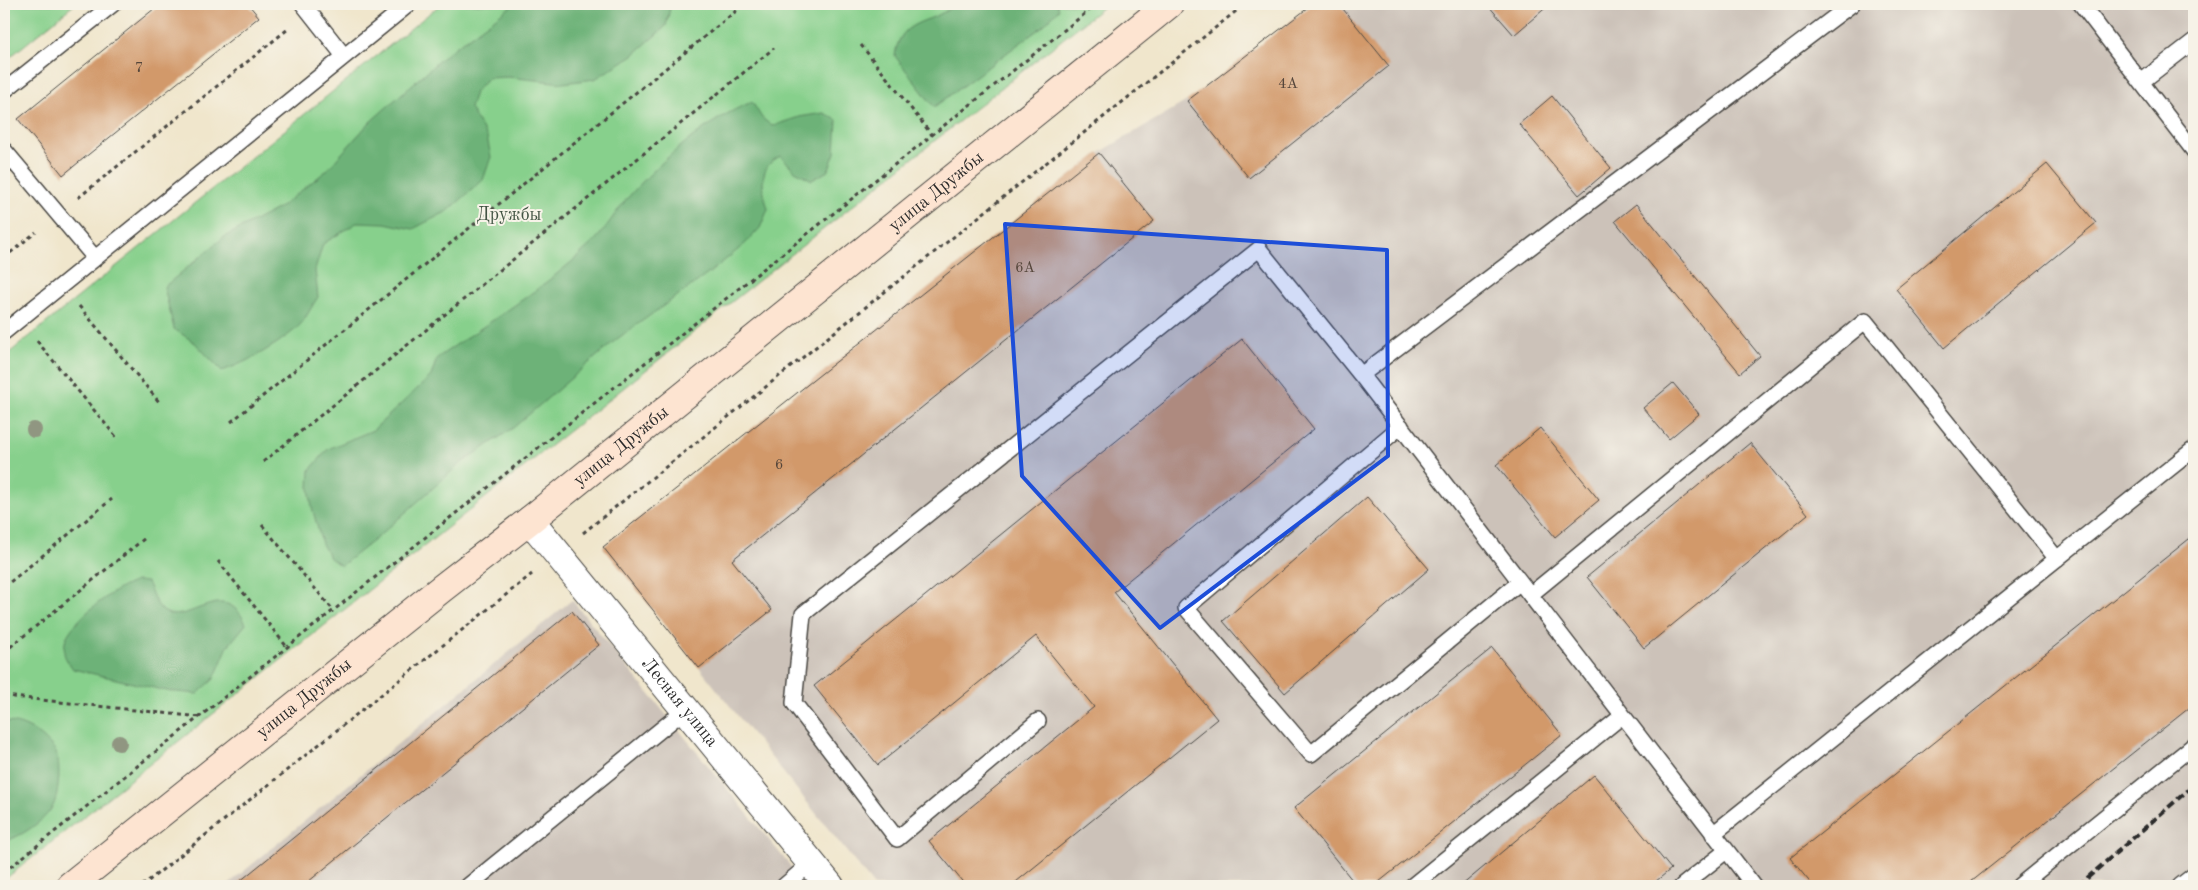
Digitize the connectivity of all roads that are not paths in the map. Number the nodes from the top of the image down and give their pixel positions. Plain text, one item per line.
1 (113, 4) edge
2 (409, 4) edge
3 (1169, 4) edge
4 (1852, 4) edge
5 (2081, 4) edge
6 (306, 8) edge
7 (2194, 41) edge
8 (344, 56) junction
9 (2142, 82) junction
10 (4, 91) edge
11 (4, 150) edge
12 (2194, 151) edge
13 (95, 258) junction
14 (4, 332) edge
15 (1362, 375) junction
16 (1401, 426) junction
17 (2194, 449) edge
18 (530, 520) junction
19 (2057, 559) junction
20 (1520, 582) junction
21 (1530, 595) junction
22 (685, 710) junction
23 (1622, 716) junction
24 (1038, 720) dead end
25 (2194, 745) edge
26 (1712, 834) junction
27 (1726, 851) junction
28 (811, 863) junction
29 (2194, 875) edge
30 (85, 882) edge
31 (468, 886) edge
32 (784, 886) edge
33 (830, 886) edge
34 (1412, 886) edge
35 (1682, 886) edge
36 (1754, 886) edge
37 (2019, 886) edge
38 (2180, 886) edge

1 - 10 lane
2 - 8 lane
3 - 18 main road, улица Дружбы
4 - 15 lane
5 - 9 lane
6 - 8 lane
7 - 9 lane
8 - 13 lane
9 - 12 lane
11 - 13 lane
13 - 14 lane
15 - 16 lane
15 - 24 lane
16 - 20 lane
16 - 20 lane
17 - 19 lane
18 - 22 street, Лесная улица
18 - 30 main road, улица Дружбы
19 - 21 lane
19 - 26 lane
20 - 21 lane
21 - 23 lane
22 - 28 street, Лесная улица
22 - 31 lane
23 - 26 lane
23 - 34 lane
25 - 37 lane
26 - 27 lane
27 - 35 lane
27 - 36 lane
28 - 32 lane
28 - 33 street, Лесная улица
29 - 38 lane

